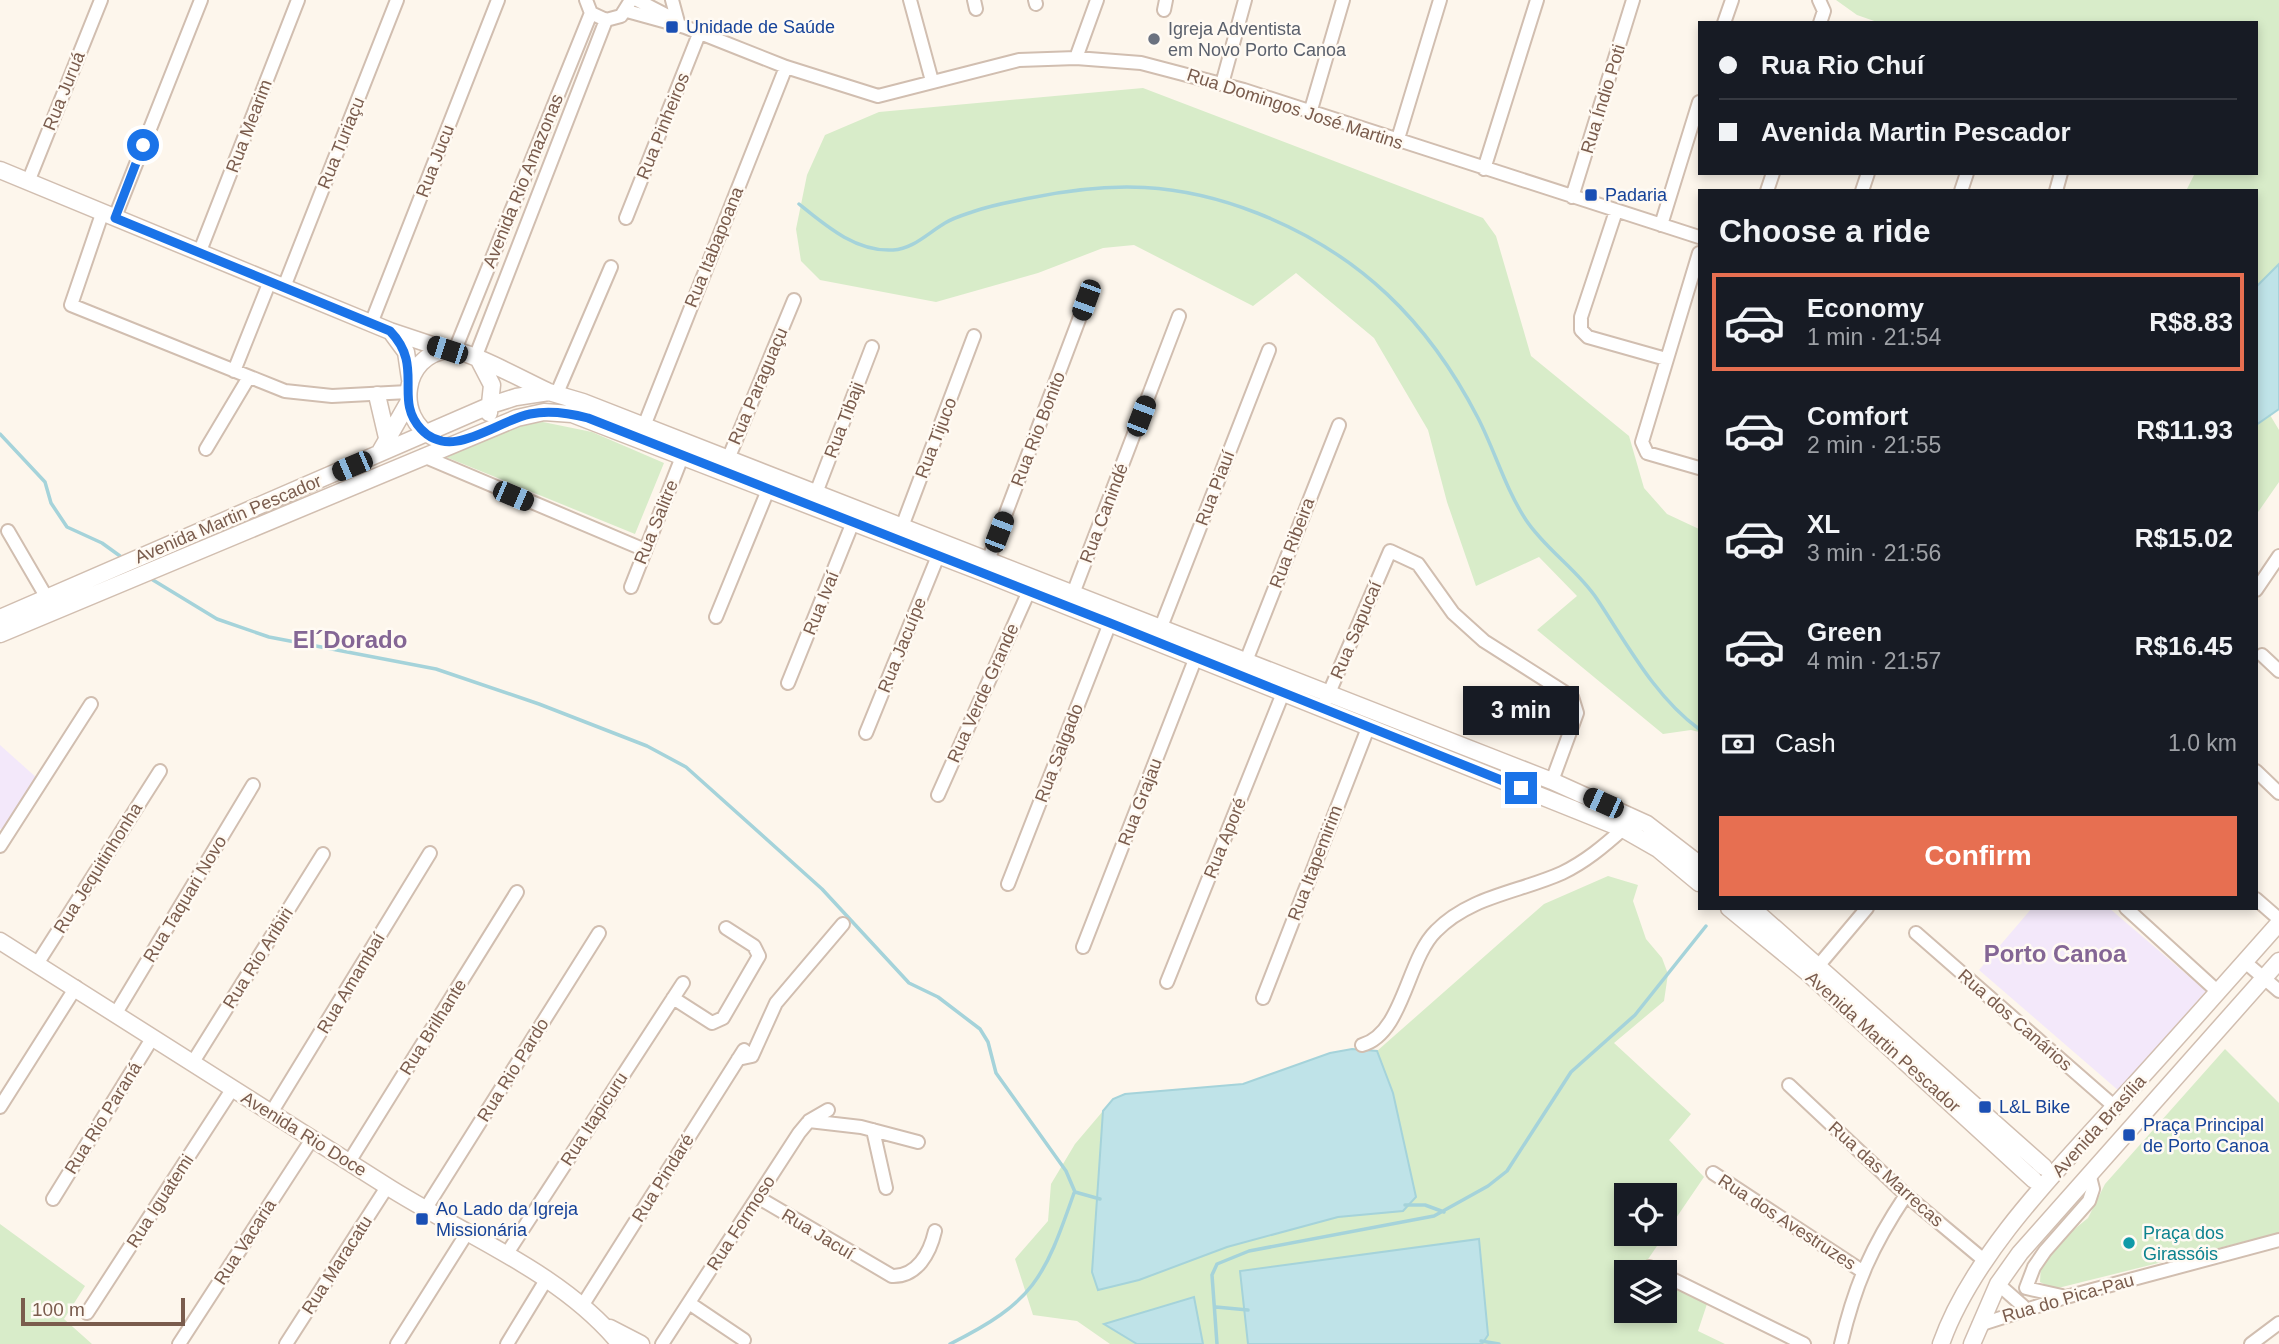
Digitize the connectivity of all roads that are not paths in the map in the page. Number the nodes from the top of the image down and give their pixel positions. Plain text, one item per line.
1 (101, 0) edge
2 (201, 0) edge
3 (298, 0) edge
4 (397, 0) edge
5 (498, 0) edge
6 (586, 0) edge
7 (637, 0) edge
8 (672, 0) edge
9 (910, 0) edge
10 (1097, 0) edge
11 (1245, 0) edge
12 (1343, 0) edge
13 (1440, 0) edge
14 (1537, 0) edge
15 (1633, 0) edge
16 (1732, 0) edge
17 (1819, 0) edge
18 (629, 5) edge
19 (591, 13) junction
20 (606, 20) junction
21 (1725, 21) edge
22 (1821, 21) edge
23 (681, 24) junction
24 (699, 34) junction
25 (1076, 58) junction
26 (786, 67) junction
27 (932, 81) junction
28 (1222, 84) junction
29 (1698, 106) edge
30 (1310, 113) junction
31 (1396, 142) junction
32 (1484, 169) junction
33 (0, 170) edge
34 (28, 182) junction
35 (1572, 197) junction
36 (1616, 211) junction
37 (108, 216) junction
38 (626, 218) dead end
39 (1661, 225) junction
40 (1698, 237) edge
41 (200, 251) junction
42 (1698, 256) edge
43 (611, 267) dead end
44 (277, 284) junction
45 (794, 300) dead end
46 (1086, 300) dead end
47 (1179, 316) dead end
48 (372, 321) junction
49 (390, 331) junction
50 (974, 336) dead end
51 (872, 347) dead end
52 (451, 350) junction
53 (1269, 350) dead end
54 (477, 359) junction
55 (1666, 359) junction
56 (234, 371) junction
57 (249, 377) junction
58 (409, 391) junction
59 (553, 393) junction
60 (377, 395) junction
61 (491, 405) junction
62 (1339, 425) dead end
63 (644, 426) junction
64 (424, 432) junction
65 (481, 432) junction
66 (452, 444) junction
67 (383, 448) junction
68 (206, 449) dead end
69 (423, 456) junction
70 (682, 457) junction
71 (725, 466) junction
72 (1698, 468) edge
73 (768, 490) junction
74 (816, 493) junction
75 (853, 523) junction
76 (8, 531) dead end
77 (900, 532) junction
78 (645, 550) junction
79 (938, 556) junction
80 (2279, 556) edge
81 (989, 558) junction
82 (631, 587) dead end
83 (2258, 587) edge
84 (1074, 591) junction
85 (1033, 593) junction
86 (47, 598) junction
87 (1111, 615) junction
88 (716, 617) dead end
89 (0, 618) edge
90 (1161, 627) junction
91 (0, 634) edge
92 (2262, 655) dead end
93 (1196, 657) junction
94 (1246, 661) junction
95 (2279, 671) edge
96 (788, 683) dead end
97 (1283, 693) junction
98 (1326, 701) junction
99 (91, 705) dead end
100 (1368, 728) junction
101 (866, 733) dead end
102 (160, 771) dead end
103 (2258, 773) edge
104 (1552, 781) junction
105 (253, 785) dead end
106 (2279, 793) edge
107 (937, 795) dead end
108 (1623, 829) junction
109 (0, 846) edge
110 (430, 853) dead end
111 (323, 854) dead end
112 (1698, 863) edge
113 (1698, 882) edge
114 (1008, 884) dead end
115 (517, 892) dead end
116 (2258, 901) edge
117 (1731, 910) edge
118 (1754, 910) edge
119 (1865, 910) edge
120 (2128, 910) edge
121 (2279, 921) edge
122 (843, 924) dead end
123 (726, 928) dead end
124 (599, 933) dead end
125 (1916, 933) dead end
126 (0, 941) edge
127 (1083, 947) dead end
128 (2279, 961) edge
129 (2245, 962) junction
130 (37, 964) junction
131 (1819, 965) junction
132 (2264, 978) junction
133 (1167, 982) dead end
134 (683, 983) dead end
135 (76, 987) junction
136 (2217, 990) junction
137 (2279, 991) edge
138 (673, 998) junction
139 (1263, 998) dead end
140 (116, 1013) junction
141 (153, 1037) junction
142 (1362, 1045) dead end
143 (193, 1062) junction
144 (1789, 1085) dead end
145 (233, 1088) junction
146 (0, 1107) edge
147 (2115, 1107) junction
148 (828, 1110) dead end
149 (271, 1113) junction
150 (809, 1121) junction
151 (873, 1130) junction
152 (312, 1139) junction
153 (918, 1142) dead end
154 (2066, 1160) junction
155 (349, 1162) junction
156 (2045, 1167) junction
157 (1713, 1173) dead end
158 (2090, 1177) junction
159 (2034, 1180) junction
160 (387, 1187) junction
161 (886, 1188) dead end
162 (1906, 1195) junction
163 (759, 1198) junction
164 (52, 1199) dead end
165 (2034, 1200) junction
166 (426, 1208) junction
167 (935, 1231) dead end
168 (467, 1233) junction
169 (2279, 1240) edge
170 (506, 1255) junction
171 (1985, 1261) junction
172 (1862, 1271) junction
173 (546, 1280) junction
174 (1677, 1281) edge
175 (1998, 1284) junction
176 (2026, 1288) junction
177 (2066, 1297) junction
178 (689, 1303) junction
179 (582, 1306) junction
180 (1957, 1308) junction
181 (2022, 1308) junction
182 (87, 1313) dead end
183 (2279, 1323) edge
184 (1979, 1325) junction
185 (617, 1338) edge
186 (744, 1340) dead end
187 (179, 1344) edge
188 (286, 1344) edge
189 (397, 1344) edge
190 (507, 1344) edge
191 (640, 1344) edge
192 (662, 1344) edge
193 (1804, 1344) edge
194 (1841, 1344) edge
195 (1941, 1344) edge
196 (1972, 1344) edge
197 (2251, 1344) edge

1 - 34 street, Rua Juruá
2 - 37 street
3 - 41 street, Rua Mearim
4 - 44 street, Rua Turiaçu
5 - 48 street, Rua Jucu
6 - 19 street
7 - 23 street, Rua Domingos José Martins
8 - 23 street
9 - 27 street
10 - 25 street
11 - 28 street
12 - 30 street
13 - 31 street
14 - 32 street
15 - 35 street, Rua Índio Poti
16 - 21 street
17 - 22 street
18 - 20 street
18 - 23 street, Rua Domingos José Martins
19 - 20 street
19 - 52 street, Avenida Rio Amazonas
20 - 54 street, Avenida Rio Amazonas
23 - 24 street, Rua Domingos José Martins
24 - 26 street, Rua Domingos José Martins
24 - 38 street, Rua Pinheiros
25 - 27 street, Rua Domingos José Martins
25 - 28 street, Rua Domingos José Martins
26 - 27 street, Rua Domingos José Martins
26 - 63 street, Rua Itabapoana
28 - 30 street, Rua Domingos José Martins
29 - 39 street
30 - 31 street, Rua Domingos José Martins
31 - 32 street, Rua Domingos José Martins
32 - 35 street, Rua Domingos José Martins
33 - 34 street
34 - 37 street
35 - 36 street, Rua Domingos José Martins
36 - 39 street, Rua Domingos José Martins
36 - 55 street
37 - 41 street
37 - 56 street
39 - 40 street, Rua Domingos José Martins
41 - 44 street
42 - 55 street
43 - 59 street
44 - 48 street
44 - 56 street, Rua Turiaçu
45 - 71 street, Rua Paraguaçu
46 - 81 street, Rua Rio Bonito
47 - 84 street, Rua Canindé
48 - 49 street
49 - 52 street
49 - 58 street
50 - 77 street, Rua Tijuco
51 - 74 street, Rua Tibaji
52 - 54 street
52 - 58 street
53 - 90 street, Rua Piauí
54 - 59 street
54 - 61 street
55 - 72 street
56 - 57 street
57 - 60 street
57 - 68 street
58 - 60 street
58 - 64 street
58 - 67 street
59 - 61 street, Avenida Martin Pescador
59 - 63 street, Avenida Martin Pescador
60 - 67 street
61 - 64 street, Avenida Martin Pescador
61 - 65 street
62 - 94 street, Rua Ribeira
63 - 71 street, Avenida Martin Pescador
64 - 66 street
64 - 67 street, Avenida Martin Pescador
65 - 66 street, Avenida Martin Pescador
65 - 70 street, Avenida Martin Pescador
66 - 69 street, Avenida Martin Pescador
67 - 86 street, Avenida Martin Pescador
69 - 78 street
69 - 91 street, Avenida Martin Pescador
70 - 71 street, Avenida Martin Pescador
70 - 78 street, Rua Salitre
71 - 73 street, Avenida Martin Pescador
71 - 74 street, Avenida Martin Pescador
73 - 75 street, Avenida Martin Pescador
73 - 88 street
74 - 77 street, Avenida Martin Pescador
75 - 77 street, Avenida Martin Pescador
75 - 96 street, Rua Ivaí
76 - 86 street
77 - 79 street, Avenida Martin Pescador
77 - 81 street, Avenida Martin Pescador
78 - 82 street, Rua Salitre
79 - 85 street, Avenida Martin Pescador
79 - 101 street, Rua Jacuípe
80 - 83 street
81 - 84 street, Avenida Martin Pescador
84 - 85 street
84 - 87 street, Avenida Martin Pescador
85 - 87 street, Avenida Martin Pescador
85 - 107 street, Rua Verde Grande
86 - 89 street, Avenida Martin Pescador
87 - 90 street, Avenida Martin Pescador
87 - 93 street, Avenida Martin Pescador
87 - 114 street, Rua Salgado
90 - 94 street, Avenida Martin Pescador
92 - 95 street
93 - 97 street, Avenida Martin Pescador
93 - 127 street, Rua Grajau
94 - 98 street, Avenida Martin Pescador
97 - 98 street, Avenida Martin Pescador
97 - 133 street, Rua Aporé
98 - 100 street, Avenida Martin Pescador
98 - 104 street, Avenida Martin Pescador
98 - 104 street, Rua Sapucaí
99 - 109 street
100 - 108 street, Avenida Martin Pescador
100 - 139 street, Rua Itapemirim
102 - 130 street, Rua Jequitinhonha
103 - 106 street
104 - 112 street, Avenida Martin Pescador
105 - 140 street, Rua Taquari Novo
108 - 113 street, Avenida Martin Pescador
108 - 142 street
110 - 149 street, Rua Amambaí
111 - 143 street, Rua Rio Aribiri
115 - 155 street, Rua Brilhante
116 - 121 street
117 - 159 street, Avenida Martin Pescador
118 - 131 street, Avenida Martin Pescador
119 - 131 street
120 - 136 street
121 - 129 street, Avenida Brasília
122 - 179 street, Rua Pindaré
123 - 138 street
124 - 166 street, Rua Rio Pardo
125 - 147 street, Rua dos Canários
126 - 130 street, Avenida Rio Doce
128 - 132 street, Avenida Brasília
129 - 132 street
129 - 136 street, Avenida Brasília
130 - 135 street, Avenida Rio Doce
131 - 156 street, Avenida Martin Pescador
132 - 137 street
132 - 158 street, Avenida Brasília
134 - 138 street, Rua Itapicuru
135 - 140 street, Avenida Rio Doce
135 - 146 street
136 - 147 street, Avenida Brasília
138 - 170 street, Rua Itapicuru
140 - 141 street, Avenida Rio Doce
141 - 143 street, Avenida Rio Doce
141 - 164 street, Rua Rio Paraná
143 - 145 street, Avenida Rio Doce
144 - 162 street, Rua das Marrecas
145 - 149 street, Avenida Rio Doce
145 - 182 street, Rua Iguatemi
147 - 154 street, Avenida Brasília
148 - 150 street, Rua Formoso
149 - 152 street, Avenida Rio Doce
150 - 151 street
150 - 163 street, Rua Formoso
151 - 153 street
151 - 161 street
152 - 155 street, Avenida Rio Doce
152 - 187 street, Rua Vacaria
154 - 156 street
154 - 158 street
154 - 165 street, Avenida Brasília
155 - 160 street, Avenida Rio Doce
156 - 159 street
157 - 172 street, Rua dos Avestruzes
158 - 175 street, Avenida Brasília
158 - 176 street
159 - 165 street
160 - 166 street, Avenida Rio Doce
160 - 188 street, Rua Maracatu
162 - 171 street, Rua das Marrecas
162 - 172 street
163 - 167 street, Rua Jacuí
163 - 178 street, Rua Formoso
165 - 171 street, Avenida Brasília
166 - 168 street, Avenida Rio Doce
168 - 170 street, Avenida Rio Doce
168 - 189 street
169 - 177 street, Rua do Pica-Pau
170 - 173 street, Avenida Rio Doce
171 - 180 street, Avenida Brasília
172 - 194 street
173 - 179 street, Avenida Rio Doce
173 - 190 street
174 - 193 street
175 - 181 street
175 - 184 street, Avenida Brasília
176 - 177 street
176 - 181 street
177 - 181 street, Rua do Pica-Pau
178 - 186 street
178 - 192 street, Rua Formoso
179 - 185 street, Avenida Rio Doce
180 - 184 street
180 - 195 street, Avenida Brasília
181 - 184 street, Rua do Pica-Pau
183 - 197 street
184 - 196 street, Avenida Brasília
185 - 191 street, Avenida Rio Doce

